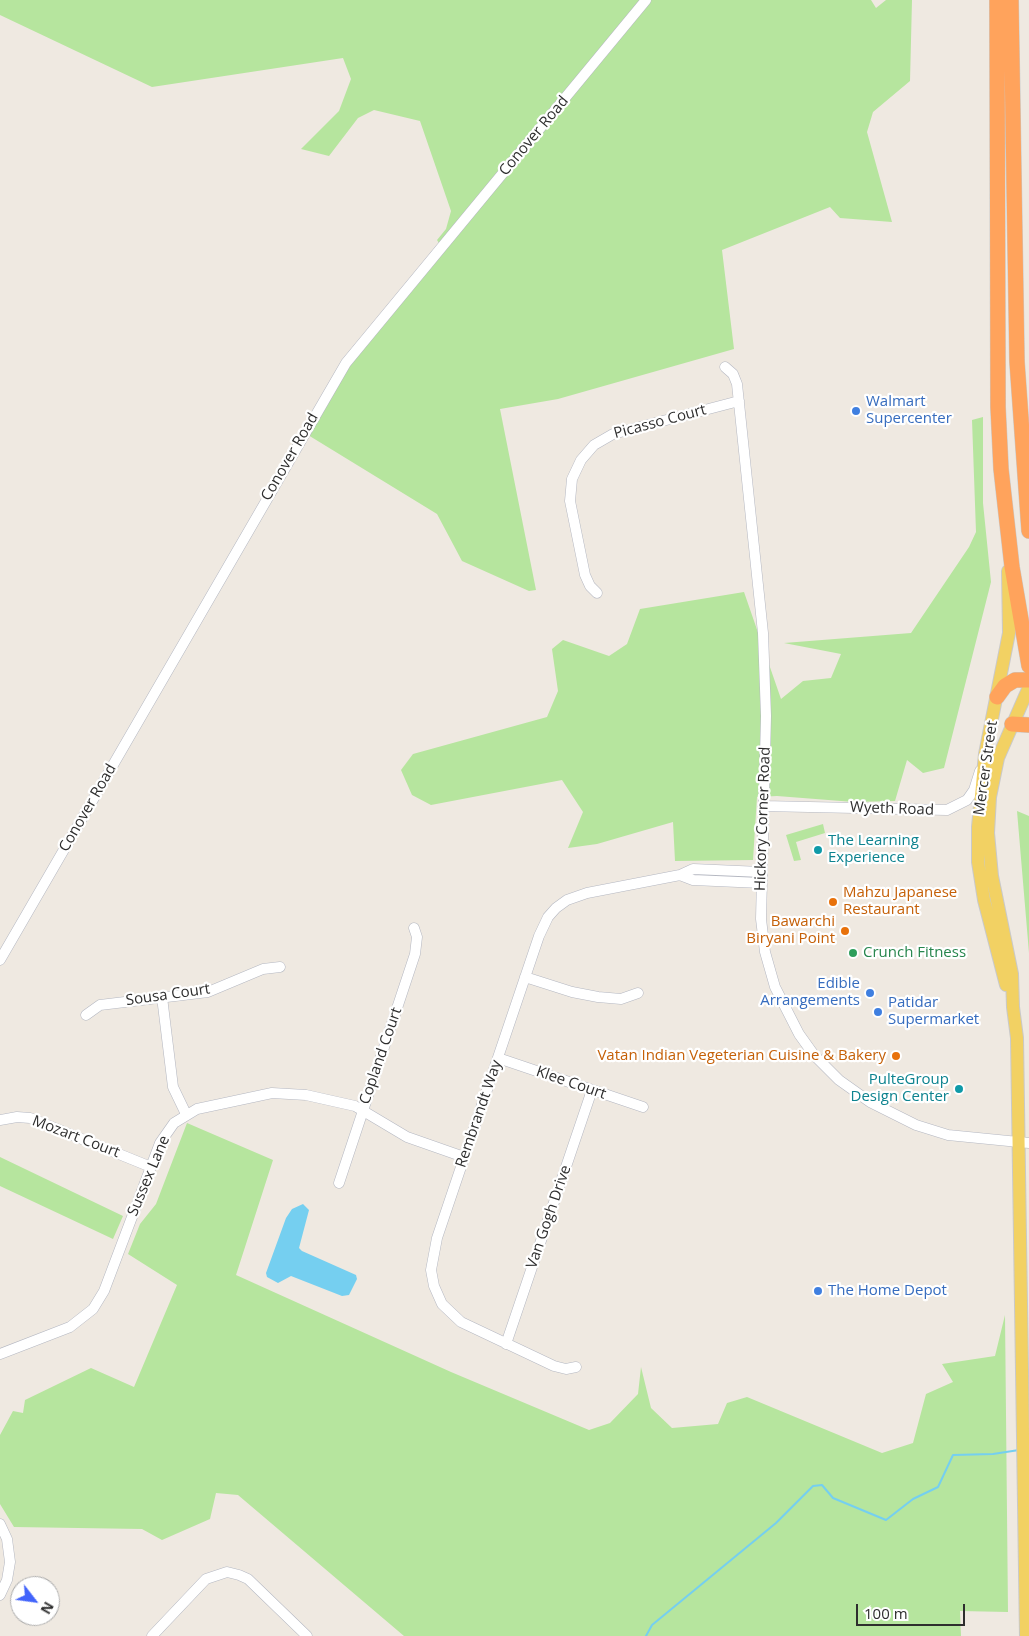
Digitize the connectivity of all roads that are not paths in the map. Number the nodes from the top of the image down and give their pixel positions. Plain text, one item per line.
1 (646, 0) edge
2 (997, 0) edge
3 (1011, 0) edge
4 (997, 200) junction
5 (1014, 200) junction
6 (725, 367) dead end
7 (739, 401) junction
8 (1007, 526) junction
9 (1029, 531) edge
10 (598, 593) dead end
11 (1029, 666) edge
12 (1029, 680) edge
13 (1029, 687) edge
14 (996, 697) junction
15 (1012, 724) junction
16 (1029, 725) edge
17 (985, 754) junction
18 (763, 806) junction
19 (761, 878) junction
20 (414, 928) dead end
21 (0, 960) edge
22 (280, 967) dead end
23 (525, 977) junction
24 (638, 993) dead end
25 (162, 997) junction
26 (1013, 1007) junction
27 (86, 1015) dead end
28 (498, 1058) junction
29 (592, 1090) junction
30 (643, 1107) dead end
31 (363, 1110) junction
32 (186, 1114) junction
33 (0, 1120) edge
34 (1024, 1143) edge
35 (464, 1157) junction
36 (151, 1167) junction
37 (339, 1183) dead end
38 (506, 1344) junction
39 (0, 1354) edge
40 (576, 1367) dead end
41 (0, 1524) edge
42 (0, 1595) edge
43 (152, 1636) edge
44 (306, 1636) edge
45 (1026, 1636) edge

1 - 21 street, Conover Road
2 - 4 highway
3 - 5 highway
4 - 5 street
4 - 8 highway
5 - 9 highway
6 - 7 street, Hickory Corner Road
7 - 10 street, Picasso Court
7 - 18 street, Hickory Corner Road
8 - 11 highway
8 - 14 main road, Mercer Street
12 - 14 highway
13 - 15 main road, Mercer Street
14 - 17 main road, Mercer Street
15 - 16 highway
15 - 26 main road, Mercer Street
17 - 18 street, Wyeth Road
17 - 26 main road, Mercer Street
18 - 19 street, Hickory Corner Road
19 - 23 street, Rembrandt Way
19 - 34 street, Hickory Corner Road
20 - 31 street, Copland Court
22 - 25 street, Sousa Court
23 - 24 street
23 - 28 street, Rembrandt Way
25 - 27 street, Sousa Court
25 - 32 street
26 - 34 main road, Mercer Street
28 - 29 street, Klee Court
28 - 35 street, Rembrandt Way
29 - 30 street, Klee Court
29 - 38 street, Van Gogh Drive
31 - 32 street, Sussex Lane
31 - 35 street, Sussex Lane
31 - 37 street, Copland Court
32 - 36 street, Sussex Lane
33 - 36 street, Mozart Court
34 - 45 main road, Mercer Street
35 - 38 street, Rembrandt Way
36 - 39 street, Sussex Lane
38 - 40 street, Rembrandt Way
41 - 42 street
43 - 44 street

